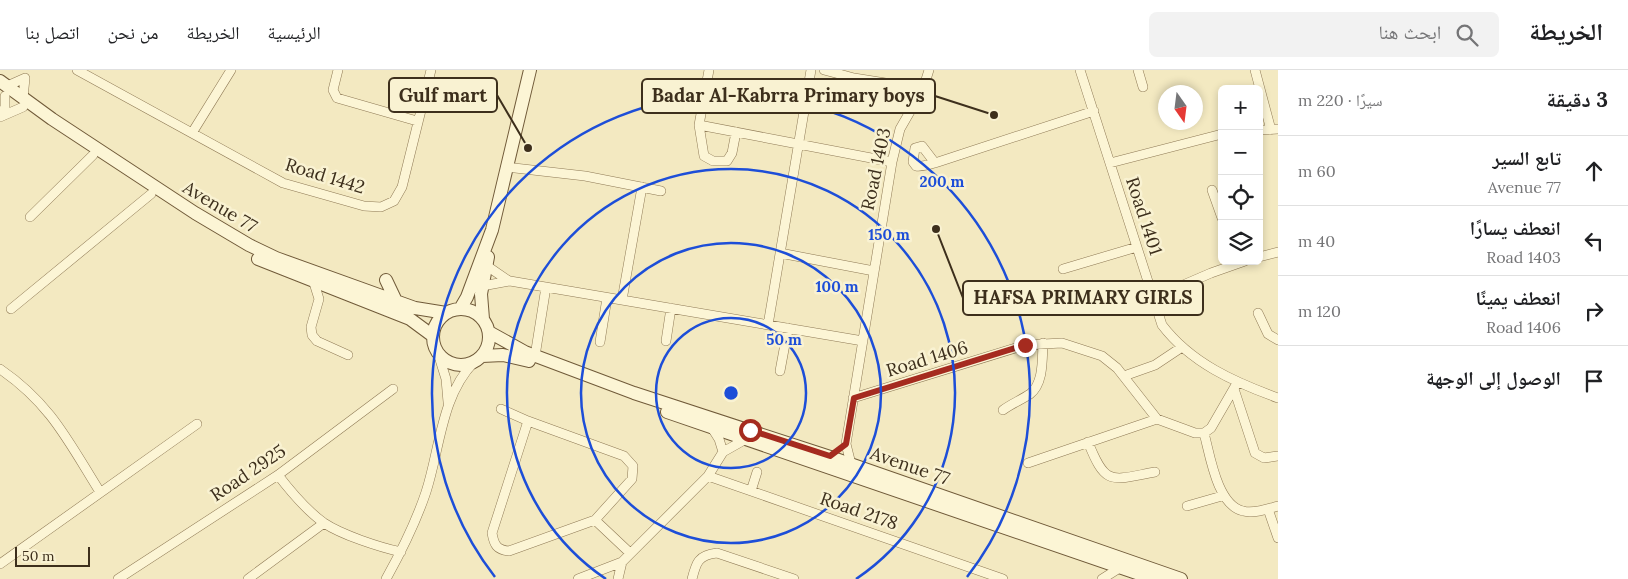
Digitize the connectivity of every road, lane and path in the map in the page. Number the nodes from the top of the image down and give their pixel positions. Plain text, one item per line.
1 (77, 70) edge
2 (231, 70) edge
3 (338, 70) edge
4 (431, 70) edge
5 (530, 70) edge
6 (709, 70) edge
7 (811, 70) edge
8 (824, 70) edge
9 (929, 70) edge
10 (1080, 70) edge
11 (1138, 70) edge
12 (1255, 70) edge
13 (27, 74) edge
14 (1143, 87) dead end
15 (3, 89) edge
16 (924, 89) junction
17 (23, 102) junction
18 (1094, 111) junction
19 (0, 117) edge
20 (417, 121) junction
21 (699, 126) junction
22 (1275, 129) edge
23 (736, 132) junction
24 (192, 133) junction
25 (1218, 135) edge
26 (798, 144) junction
27 (93, 155) junction
28 (892, 162) junction
29 (935, 163) dead end
30 (1110, 164) junction
31 (506, 167) junction
32 (642, 187) junction
33 (1212, 190) dead end
34 (661, 191) dead end
35 (151, 194) junction
36 (1218, 207) edge
37 (30, 216) dead end
38 (492, 230) junction
39 (1137, 247) junction
40 (1278, 252) edge
41 (780, 253) junction
42 (1263, 256) edge
43 (1232, 265) edge
44 (487, 266) junction
45 (1063, 269) dead end
46 (874, 271) junction
47 (386, 280) dead end
48 (510, 281) junction
49 (314, 283) junction
50 (482, 286) junction
51 (546, 287) junction
52 (335, 291) junction
53 (607, 298) junction
54 (1154, 298) junction
55 (319, 299) junction
56 (622, 300) junction
57 (396, 301) junction
58 (671, 308) junction
59 (11, 309) dead end
60 (460, 309) junction
61 (446, 313) junction
62 (1258, 313) dead end
63 (483, 319) junction
64 (768, 325) junction
65 (788, 328) junction
66 (489, 332) junction
67 (433, 336) junction
68 (1278, 340) edge
69 (666, 341) dead end
70 (863, 341) junction
71 (600, 342) dead end
72 (1043, 343) junction
73 (1182, 347) junction
74 (437, 350) junction
75 (348, 355) dead end
76 (535, 356) junction
77 (478, 359) junction
78 (0, 369) edge
79 (780, 371) dead end
80 (1124, 376) junction
81 (1236, 386) junction
82 (393, 389) dead end
83 (854, 398) junction
84 (1278, 398) edge
85 (502, 409) dead end
86 (447, 410) junction
87 (1003, 410) dead end
88 (1157, 419) junction
89 (528, 421) junction
90 (197, 424) dead end
91 (712, 428) junction
92 (1204, 433) junction
93 (746, 439) junction
94 (1088, 442) junction
95 (846, 444) junction
96 (723, 452) junction
97 (830, 456) junction
98 (1278, 456) edge
99 (1028, 463) dead end
100 (851, 464) junction
101 (758, 472) dead end
102 (1155, 472) dead end
103 (278, 475) junction
104 (708, 476) junction
105 (751, 491) junction
106 (100, 492) junction
107 (1222, 496) junction
108 (1187, 506) dead end
109 (1278, 506) edge
110 (1268, 509) junction
111 (595, 520) junction
112 (324, 523) junction
113 (1278, 538) edge
114 (401, 552) junction
115 (630, 553) junction
116 (1103, 561) junction
117 (622, 562) junction
118 (0, 564) edge
119 (1120, 567) junction
120 (768, 575) edge
121 (1104, 577) edge
122 (1000, 578) edge
123 (118, 579) edge
124 (248, 579) edge
125 (386, 579) edge
126 (578, 579) edge
127 (618, 579) edge
128 (692, 579) edge
129 (794, 579) edge
130 (1154, 579) edge
131 (1181, 579) edge

1 - 24 street, Road 1442
2 - 24 street
3 - 20 street
4 - 20 street, Road 1442
5 - 31 street
6 - 21 street
7 - 26 street
8 - 16 street
9 - 16 street, Road 1403
10 - 18 street, Road 1401
11 - 14 street
12 - 22 street
13 - 15 street
13 - 17 street
15 - 17 street, Avenue 77
15 - 19 street
16 - 28 street, Road 1403
17 - 19 street
17 - 27 street, Avenue 77
17 - 57 street, Avenue 77
18 - 29 street
18 - 30 street, Road 1401
20 - 24 street, Road 1442
21 - 23 street
21 - 23 street
23 - 26 street
25 - 30 street
26 - 28 street
26 - 41 street
27 - 35 street, Avenue 77
27 - 37 street
28 - 46 street, Road 1403
30 - 39 street, Road 1401
31 - 32 street
31 - 38 street
32 - 34 street
32 - 56 street
33 - 36 street
35 - 49 street, Avenue 77
35 - 59 street
38 - 44 street
38 - 60 street
39 - 45 street
39 - 54 street, Road 1401
40 - 42 street
41 - 46 street
41 - 64 street
43 - 54 street
44 - 48 street
44 - 50 street
46 - 70 street, Road 1403
47 - 57 street
48 - 50 street
48 - 51 street
49 - 52 street, Avenue 77
49 - 55 street
50 - 63 street
51 - 53 street
51 - 76 street
52 - 55 street
52 - 67 street, Avenue 77
53 - 56 street
53 - 71 street
54 - 73 street, Road 1401
55 - 75 street
56 - 58 street
57 - 61 street, Avenue 77
58 - 64 street
58 - 69 street
60 - 61 street
60 - 63 street
61 - 67 street
62 - 68 street
63 - 66 street
64 - 65 street
65 - 70 street
65 - 79 street
66 - 76 street, Avenue 77
66 - 77 street
67 - 74 street
70 - 83 street, Road 1403
72 - 80 street, Road 1406
72 - 83 street, Road 1406
72 - 87 street
73 - 80 street
73 - 81 street, Road 1401
74 - 77 street
74 - 86 street
76 - 97 street, Avenue 77
77 - 86 street
77 - 91 street, Avenue 77
78 - 106 street
80 - 88 street, Road 1406
81 - 84 street, Road 1401
81 - 92 street
81 - 98 street
82 - 103 street, Road 2925
83 - 95 street, Road 1403
85 - 89 street
86 - 114 street
88 - 92 street
88 - 94 street
89 - 111 street
89 - 111 street
90 - 106 street
91 - 93 street, Avenue 77
91 - 96 street
92 - 107 street
93 - 96 street
93 - 116 street, Avenue 77
94 - 99 street
94 - 102 street
95 - 97 street
95 - 100 street, Road 1403
96 - 104 street
97 - 100 street, Avenue 77
100 - 131 street, Avenue 77
101 - 105 street
103 - 112 street
103 - 123 street, Road 2925
104 - 105 street, Road 2178
104 - 115 street
105 - 122 street, Road 2178
106 - 118 street
107 - 108 street
107 - 110 street
109 - 110 street
110 - 113 street
111 - 115 street
112 - 114 street
112 - 124 street
114 - 125 street
115 - 117 street
116 - 119 street, Avenue 77
116 - 121 street
117 - 126 street
117 - 127 street
119 - 121 street
119 - 130 street, Avenue 77
120 - 128 street
120 - 129 street

